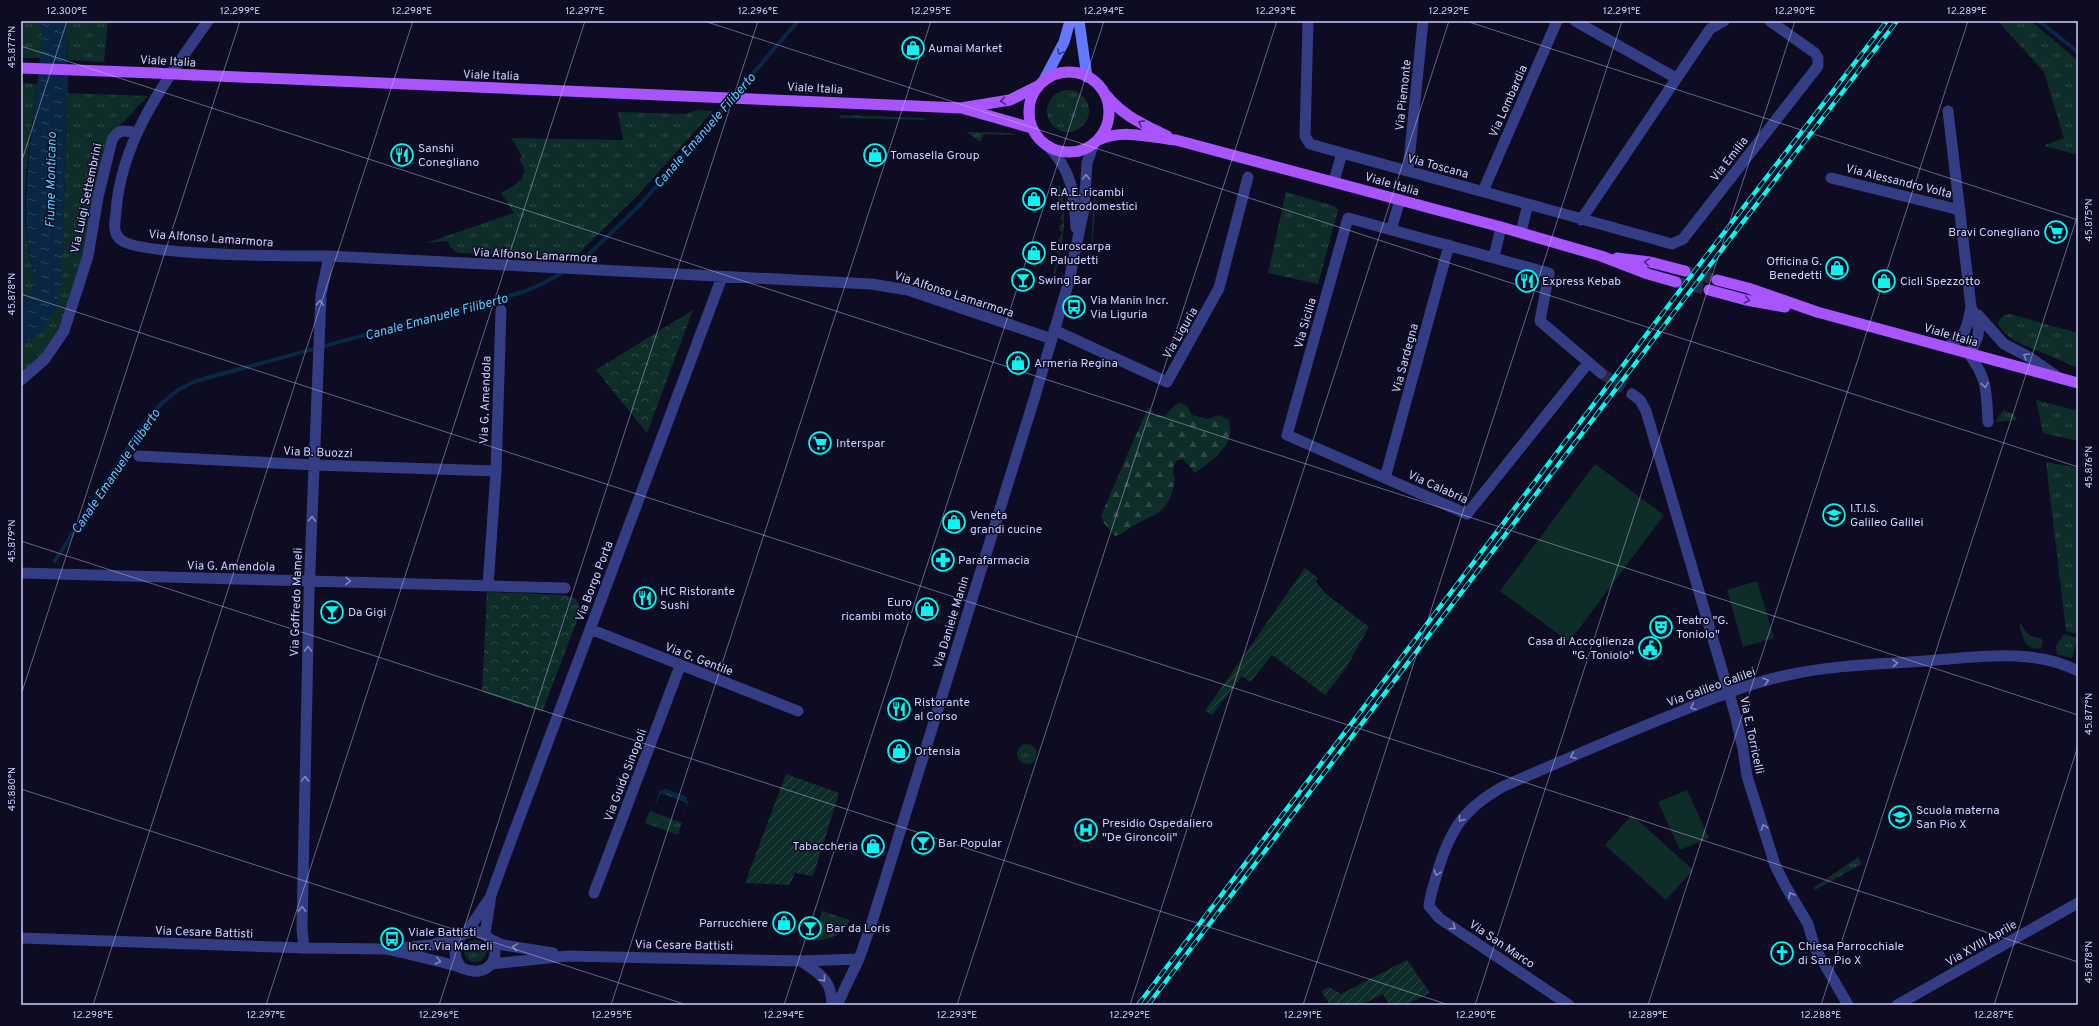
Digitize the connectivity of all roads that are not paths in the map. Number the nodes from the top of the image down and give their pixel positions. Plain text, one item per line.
1 (208, 21) edge
2 (1070, 21) edge
3 (1079, 21) edge
4 (1308, 21) edge
5 (1423, 21) edge
6 (1557, 21) edge
7 (1575, 21) edge
8 (1724, 21) edge
9 (1770, 21) edge
10 (21, 68) edge
11 (1087, 77) junction
12 (1676, 78) junction
13 (1042, 83) junction
14 (1104, 94) junction
15 (961, 108) junction
16 (1948, 111) dead end
17 (1032, 128) junction
18 (136, 133) junction
19 (1176, 140) junction
20 (1096, 142) junction
21 (1048, 146) junction
22 (1342, 153) junction
23 (1408, 171) junction
24 (1248, 177) dead end
25 (1832, 178) dead end
26 (1334, 181) junction
27 (1483, 191) junction
28 (1400, 200) junction
29 (1528, 204) junction
30 (1960, 210) junction
31 (1581, 220) junction
32 (1501, 227) junction
33 (1391, 230) junction
34 (1521, 232) junction
35 (1078, 243) junction
36 (1449, 246) junction
37 (329, 256) junction
38 (1601, 256) junction
39 (1494, 257) junction
40 (1685, 271) tunnel mouth
41 (722, 277) junction
42 (1716, 280) tunnel mouth
43 (1676, 282) tunnel mouth
44 (1709, 290) tunnel mouth
45 (1971, 307) junction
46 (501, 310) dead end
47 (1818, 312) junction
48 (1053, 335) junction
49 (1947, 347) junction
50 (1969, 354) junction
51 (1588, 363) junction
52 (1602, 373) tunnel mouth
53 (2059, 377) junction
54 (21, 380) edge
55 (2078, 383) edge
56 (1632, 394) tunnel mouth
57 (1988, 422) dead end
58 (1287, 435) joint
59 (139, 456) dead end
60 (315, 465) junction
61 (496, 471) junction
62 (1385, 478) junction
63 (21, 573) edge
64 (309, 580) junction
65 (488, 586) junction
66 (565, 588) dead end
67 (590, 630) junction
68 (680, 666) junction
69 (2078, 670) edge
70 (1729, 693) junction
71 (798, 711) dead end
72 (594, 894) dead end
73 (491, 895) junction
74 (1429, 900) joint
75 (2078, 903) edge
76 (463, 935) junction
77 (488, 937) junction
78 (21, 938) edge
79 (304, 948) junction
80 (386, 949) junction
81 (567, 956) junction
82 (859, 959) junction
83 (801, 961) junction
84 (491, 964) junction
85 (462, 967) junction
86 (832, 1005) edge
87 (837, 1005) edge
88 (1569, 1005) edge
89 (1848, 1005) edge
90 (1897, 1005) edge

1 - 18 street
2 -> 13 main road
3 - 11 main road
4 - 22 street, Via Toscana
5 - 23 street, Via Piemonte
6 - 27 street, Via Lombardia
7 - 12 street
8 - 12 street
9 - 31 street, Via Emilia
10 - 15 main road, Viale Italia, bridge
11 - 13 main road
11 - 14 main road
12 - 31 street
13 -> 15 main road, Viale Italia
13 - 17 main road
19 -> 14 main road, Viale Italia
14 - 20 main road
15 - 17 main road, Viale Italia
16 - 30 street, Via Alessandro Volta
17 - 21 main road
18 - 37 street, Via Alfonso Lamarmora
18 - 54 street, Via Luigi Settembrini
19 - 20 main road, Viale Italia
19 - 26 main road, Viale Italia
20 - 21 main road
35 -> 20 street, Via Daniele Manin
21 - 35 street, Via Daniele Manin
22 - 23 street, Via Toscana
22 - 26 street
23 - 27 street, Via Toscana
24 - 48 street, Via Liguria
25 - 30 street, Via Alessandro Volta
26 - 28 main road, Viale Italia
27 - 29 street, Via Toscana
28 - 32 main road, Viale Italia
28 - 33 street
29 - 31 street, Via Emilia
29 - 34 street
30 - 45 street, Via Alessandro Volta
32 - 34 main road, Viale Italia
32 - 39 street
33 - 36 street
33 - 58 street, Via Sicilia
34 - 38 main road, Viale Italia
35 - 48 street, Via Daniele Manin
36 - 39 street
36 - 62 street, Via Sardegna
37 - 41 street, Via Alfonso Lamarmora
60 -> 37 street, Via Goffredo Mameli
40 -> 38 main road, Viale Italia
38 - 43 main road, Viale Italia
39 - 51 street
41 - 48 street, Via Alfonso Lamarmora
41 - 67 street, Via Borgo Porta
42 - 47 main road, Viale Italia
44 -> 47 main road, Viale Italia
45 - 49 street, Via Alessandro Volta
45 - 50 street, Via Alessandro Volta
53 -> 45 street
46 - 61 street, Via G. Amendola
47 - 49 main road, Viale Italia
48 - 82 street, Via Daniele Manin
49 - 50 main road, Viale Italia
50 - 53 main road, Viale Italia
50 -> 57 street
51 - 52 street
51 - 62 street, Via Calabria
53 - 55 main road, Viale Italia
56 - 70 street, Via E. Torricelli
58 - 62 street, Via Calabria
59 - 60 street, Via B. Buozzi
60 - 61 street, Via B. Buozzi
64 -> 60 street, Via Goffredo Mameli
61 - 65 street, Via G. Amendola
63 - 64 street, Via G. Amendola
64 -> 65 street, Via G. Amendola
79 -> 64 street, Via Goffredo Mameli
65 - 66 street, Via G. Amendola
67 - 68 street, Via G. Gentile
67 - 73 street, Via Borgo Porta
68 - 71 street, Via G. Gentile
68 - 72 street, Via Guido Sinopoli
70 -> 69 street, Via Galileo Galilei
70 -> 74 street, Via Galileo Galilei
89 -> 70 street, Via E. Torricelli
73 - 76 street, Via Borgo Porta
73 - 77 street, Via Borgo Porta
74 -> 88 street, Via San Marco
75 - 90 street, Via XVIII Aprile
76 - 77 street, Via Cesare Battisti
76 - 80 street, Via Cesare Battisti
76 - 85 street
81 -> 77 street, Via Cesare Battisti
77 - 84 street
78 - 79 street, Via Cesare Battisti
79 - 80 street, Via Cesare Battisti
80 -> 85 street, Via Cesare Battisti
81 - 83 street, Via Cesare Battisti
81 - 84 street, Via Cesare Battisti
82 - 83 street, Via Cesare Battisti
82 - 87 street, Via Daniele Manin
83 -> 86 street
84 - 85 street, Via Cesare Battisti

